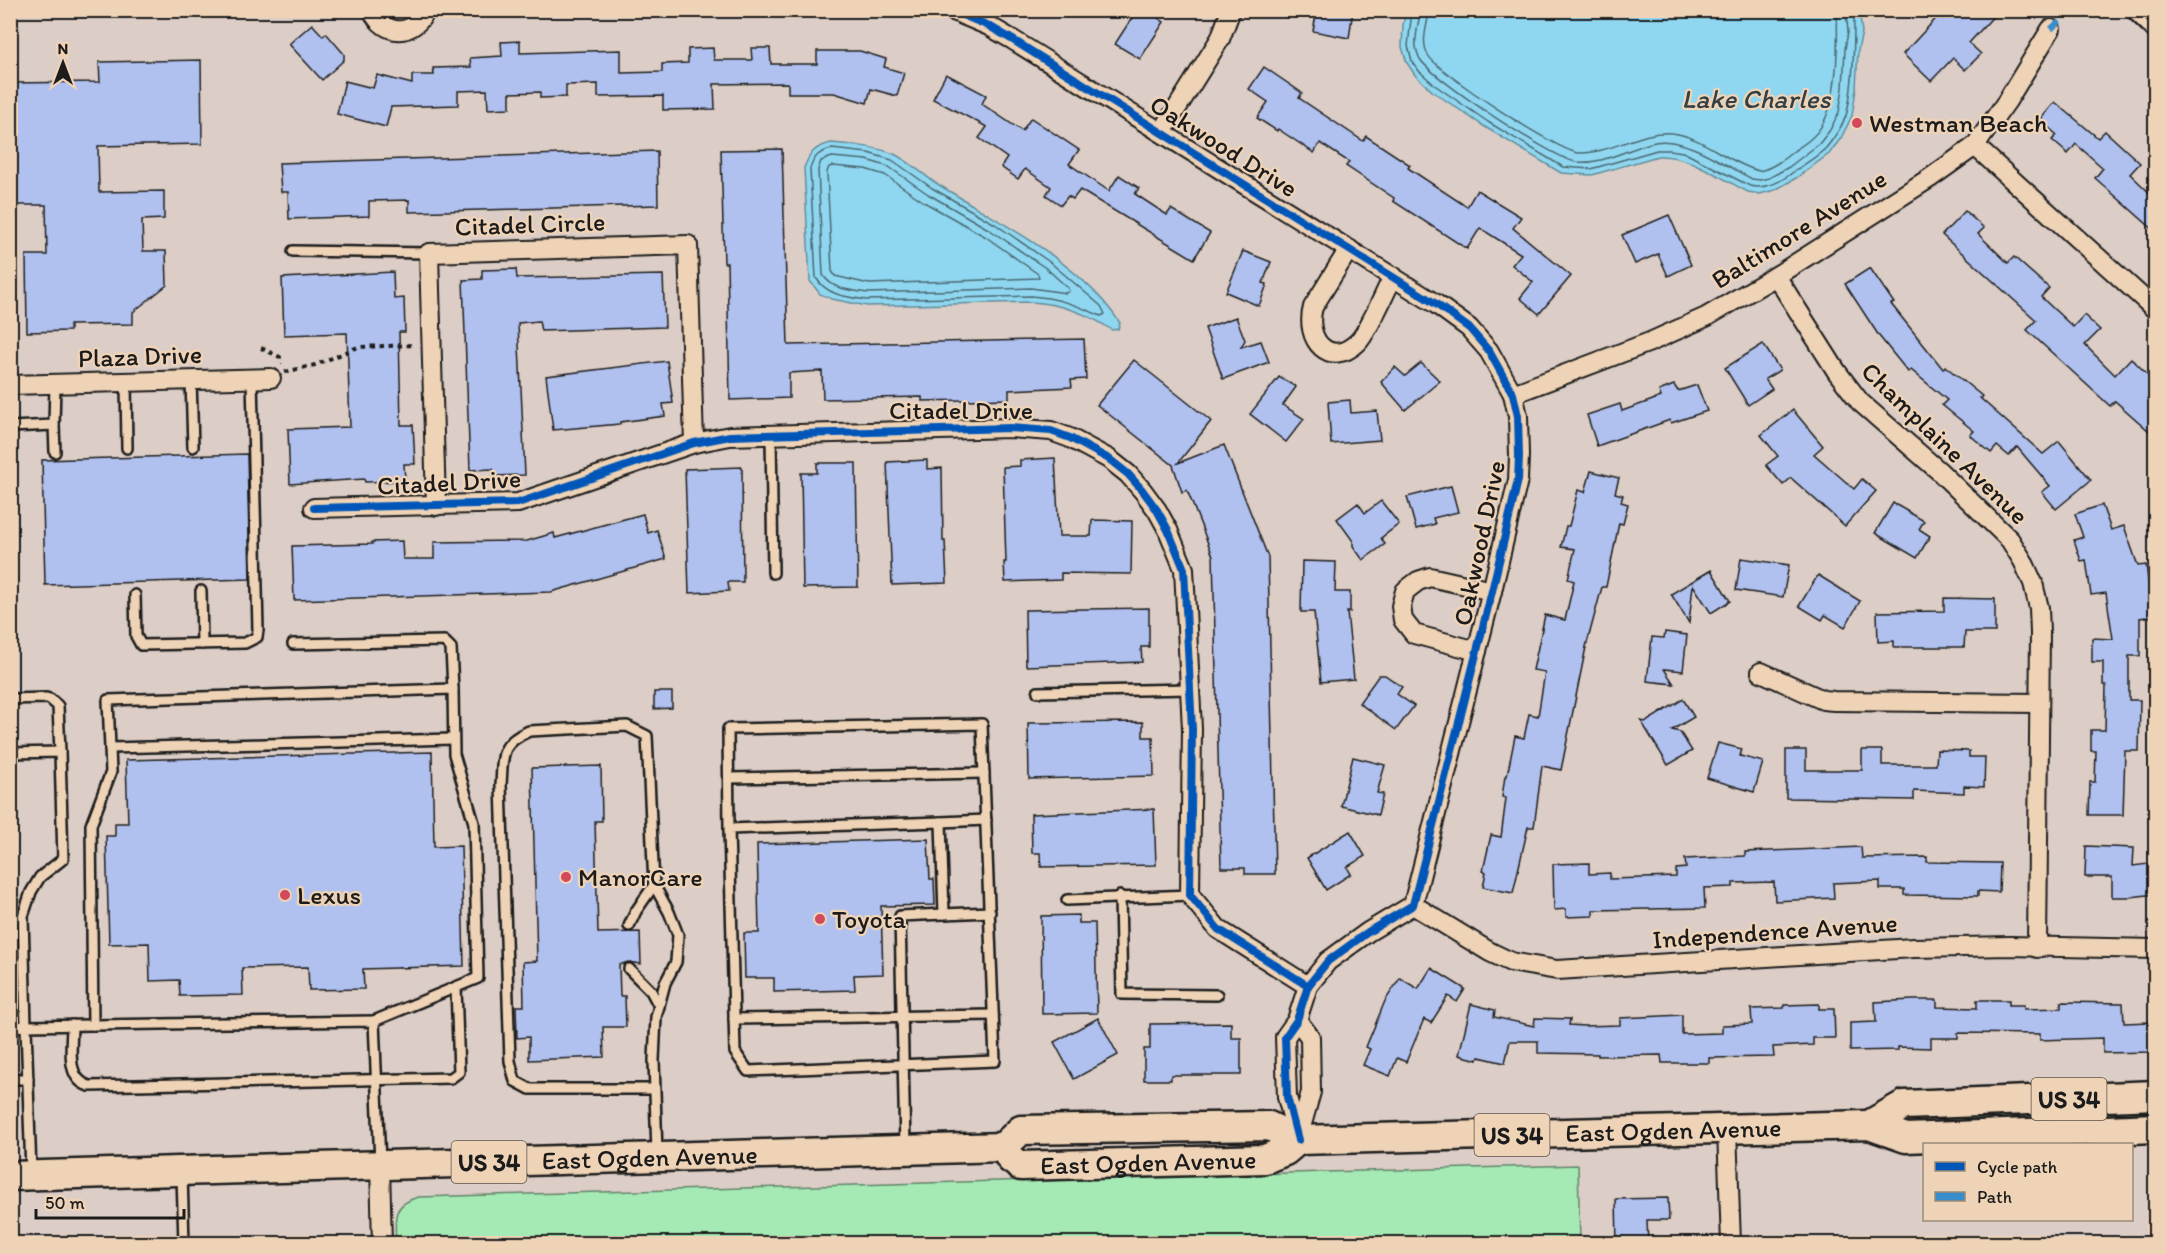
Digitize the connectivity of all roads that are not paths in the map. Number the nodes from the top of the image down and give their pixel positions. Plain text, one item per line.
1 (372, 10) edge
2 (426, 10) edge
3 (951, 10) edge
4 (1231, 10) edge
5 (2129, 10) edge
6 (2051, 29) dead end
7 (2156, 36) edge
8 (1162, 132) junction
9 (1974, 146) junction
10 (1349, 249) junction
11 (292, 251) dead end
12 (429, 253) junction
13 (1393, 276) junction
14 (1776, 276) junction
15 (2156, 310) edge
16 (271, 378) road end
17 (252, 379) junction
18 (191, 381) junction
19 (126, 382) junction
20 (55, 384) junction
21 (10, 385) edge
22 (1514, 394) junction
23 (54, 424) junction
24 (10, 427) edge
25 (771, 435) junction
26 (694, 443) junction
27 (193, 447) dead end
28 (128, 448) dead end
29 (55, 452) dead end
30 (436, 506) junction
31 (314, 508) dead end
32 (773, 573) dead end
33 (201, 591) dead end
34 (1492, 591) junction
35 (135, 595) dead end
36 (202, 644) junction
37 (293, 644) dead end
38 (1477, 651) junction
39 (1761, 672) dead end
40 (453, 689) junction
41 (1190, 689) junction
42 (1038, 692) dead end
43 (10, 699) edge
44 (2039, 703) junction
45 (453, 739) junction
46 (111, 748) junction
47 (60, 752) junction
48 (10, 753) edge
49 (984, 773) junction
50 (729, 778) junction
51 (986, 820) junction
52 (941, 822) junction
53 (729, 829) junction
54 (654, 885) junction
55 (1190, 895) junction
56 (1120, 896) junction
57 (1068, 900) dead end
58 (1413, 905) junction
59 (990, 912) junction
60 (944, 914) junction
61 (629, 926) dead end
62 (2037, 948) junction
63 (2156, 949) edge
64 (629, 969) dead end
65 (1308, 986) junction
66 (456, 987) junction
67 (1216, 995) dead end
68 (659, 1006) junction
69 (993, 1015) junction
70 (902, 1016) junction
71 (734, 1019) junction
72 (374, 1021) junction
73 (72, 1025) junction
74 (93, 1025) junction
75 (26, 1026) junction
76 (10, 1027) edge
77 (904, 1066) junction
78 (10, 1079) edge
79 (28, 1079) junction
80 (376, 1079) junction
81 (654, 1089) junction
82 (2156, 1095) edge
83 (1869, 1125) junction
84 (2156, 1128) edge
85 (1726, 1129) junction
86 (1298, 1140) junction
87 (905, 1150) junction
88 (657, 1157) junction
89 (380, 1166) junction
90 (182, 1172) junction
91 (18, 1179) edge
92 (184, 1244) edge
93 (382, 1244) edge
94 (1731, 1244) edge

1 - 2 street
3 - 8 street, Oakwood Drive
4 - 8 street
5 - 7 lane
6 - 9 street, Baltimore Avenue
8 - 10 street, Oakwood Drive
9 - 14 street, Baltimore Avenue
9 - 15 street
10 - 13 street, Oakwood Drive
10 - 13 street
11 - 12 lane
12 - 26 street, Citadel Circle
12 - 30 street, Citadel Circle
13 - 22 street, Oakwood Drive
14 - 22 street, Baltimore Avenue
14 - 44 street, Champlaine Avenue
16 - 17 street, Plaza Drive
17 - 18 street, Plaza Drive
17 - 36 lane
18 - 19 street, Plaza Drive
18 - 27 lane
19 - 20 street, Plaza Drive
19 - 28 lane
20 - 21 street, Plaza Drive
20 - 23 lane
22 - 34 street, Oakwood Drive
23 - 24 lane
23 - 29 lane
25 - 26 street, Citadel Drive
25 - 32 lane
25 - 41 street, Citadel Drive
26 - 30 street, Citadel Drive
30 - 31 street, Citadel Drive
33 - 36 lane
34 - 38 street, Oakwood Drive
34 - 38 street
35 - 36 lane
37 - 40 lane
38 - 58 street, Oakwood Drive
39 - 44 street
40 - 45 lane
40 - 46 lane
41 - 42 lane
41 - 55 street, Citadel Drive
43 - 47 lane
44 - 62 street, Champlaine Avenue
45 - 46 lane
45 - 66 lane
46 - 74 lane
47 - 48 lane
47 - 75 lane
49 - 50 lane
49 - 50 lane
49 - 51 lane
50 - 53 lane
51 - 52 lane
51 - 59 lane
52 - 53 lane
52 - 60 lane
53 - 71 lane
54 - 61 lane
54 - 68 lane
54 - 81 lane
55 - 56 lane
55 - 65 street
56 - 57 lane
56 - 67 lane
58 - 62 street, Independence Avenue
58 - 65 street
59 - 60 lane
59 - 69 lane
60 - 70 lane
62 - 63 street, Independence Avenue
64 - 68 lane
65 - 86 street
66 - 72 lane
66 - 80 lane
68 - 81 lane
69 - 70 lane
69 - 77 lane
70 - 71 lane
70 - 77 lane
71 - 77 lane
72 - 74 lane
72 - 80 lane
73 - 74 lane
73 - 75 lane
73 - 80 lane
75 - 76 lane
75 - 79 lane
77 - 87 lane
78 - 79 lane
79 - 91 lane
80 - 89 lane
81 - 88 lane
82 - 83 main road, East Ogden Avenue / US 34
83 - 84 main road, East Ogden Avenue / US 34
83 - 85 main road, East Ogden Avenue / US 34
85 - 86 main road, East Ogden Avenue / US 34
85 - 94 street
86 - 87 main road, East Ogden Avenue / US 34
87 - 88 main road, East Ogden Avenue / US 34
88 - 89 main road, East Ogden Avenue / US 34
89 - 90 main road, East Ogden Avenue / US 34
89 - 93 street
90 - 91 main road, East Ogden Avenue / US 34
90 - 92 lane

